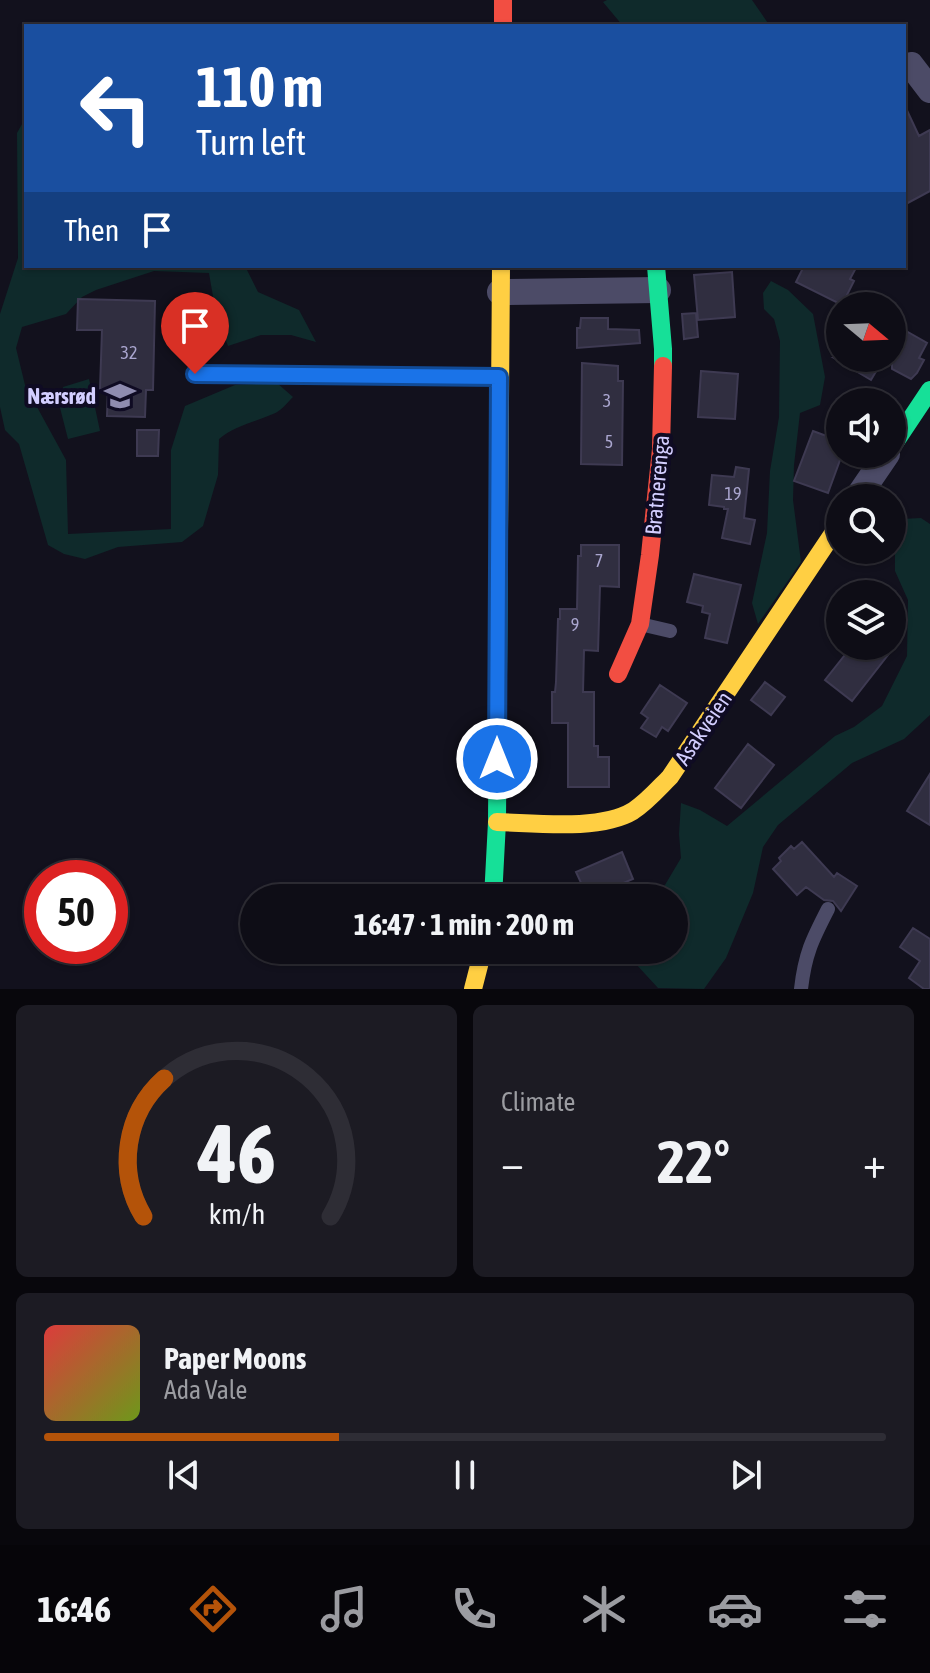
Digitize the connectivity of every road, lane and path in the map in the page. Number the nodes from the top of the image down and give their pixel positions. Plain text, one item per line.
1 (503, 0) edge
2 (503, 24) edge
3 (911, 65) dead end
4 (930, 90) edge
5 (657, 278) edge
6 (500, 279) edge
7 (195, 374) dead end
8 (499, 377) junction
9 (930, 390) edge
10 (906, 426) edge
11 (826, 544) edge
12 (640, 624) junction
13 (670, 631) dead end
14 (618, 674) dead end
15 (497, 822) junction
16 (494, 884) edge
17 (828, 909) dead end
18 (479, 964) edge
19 (473, 989) edge
20 (801, 989) edge

1 - 2 street
3 - 4 street
5 - 6 street, Bratnerenga
5 - 12 street, Bratnerenga
6 - 8 street
7 - 8 lane
8 - 15 street
9 - 10 street
11 - 15 street, Asakveien
12 - 13 lane
12 - 14 street, Bratnerenga
15 - 16 street
17 - 20 lane
18 - 19 street

